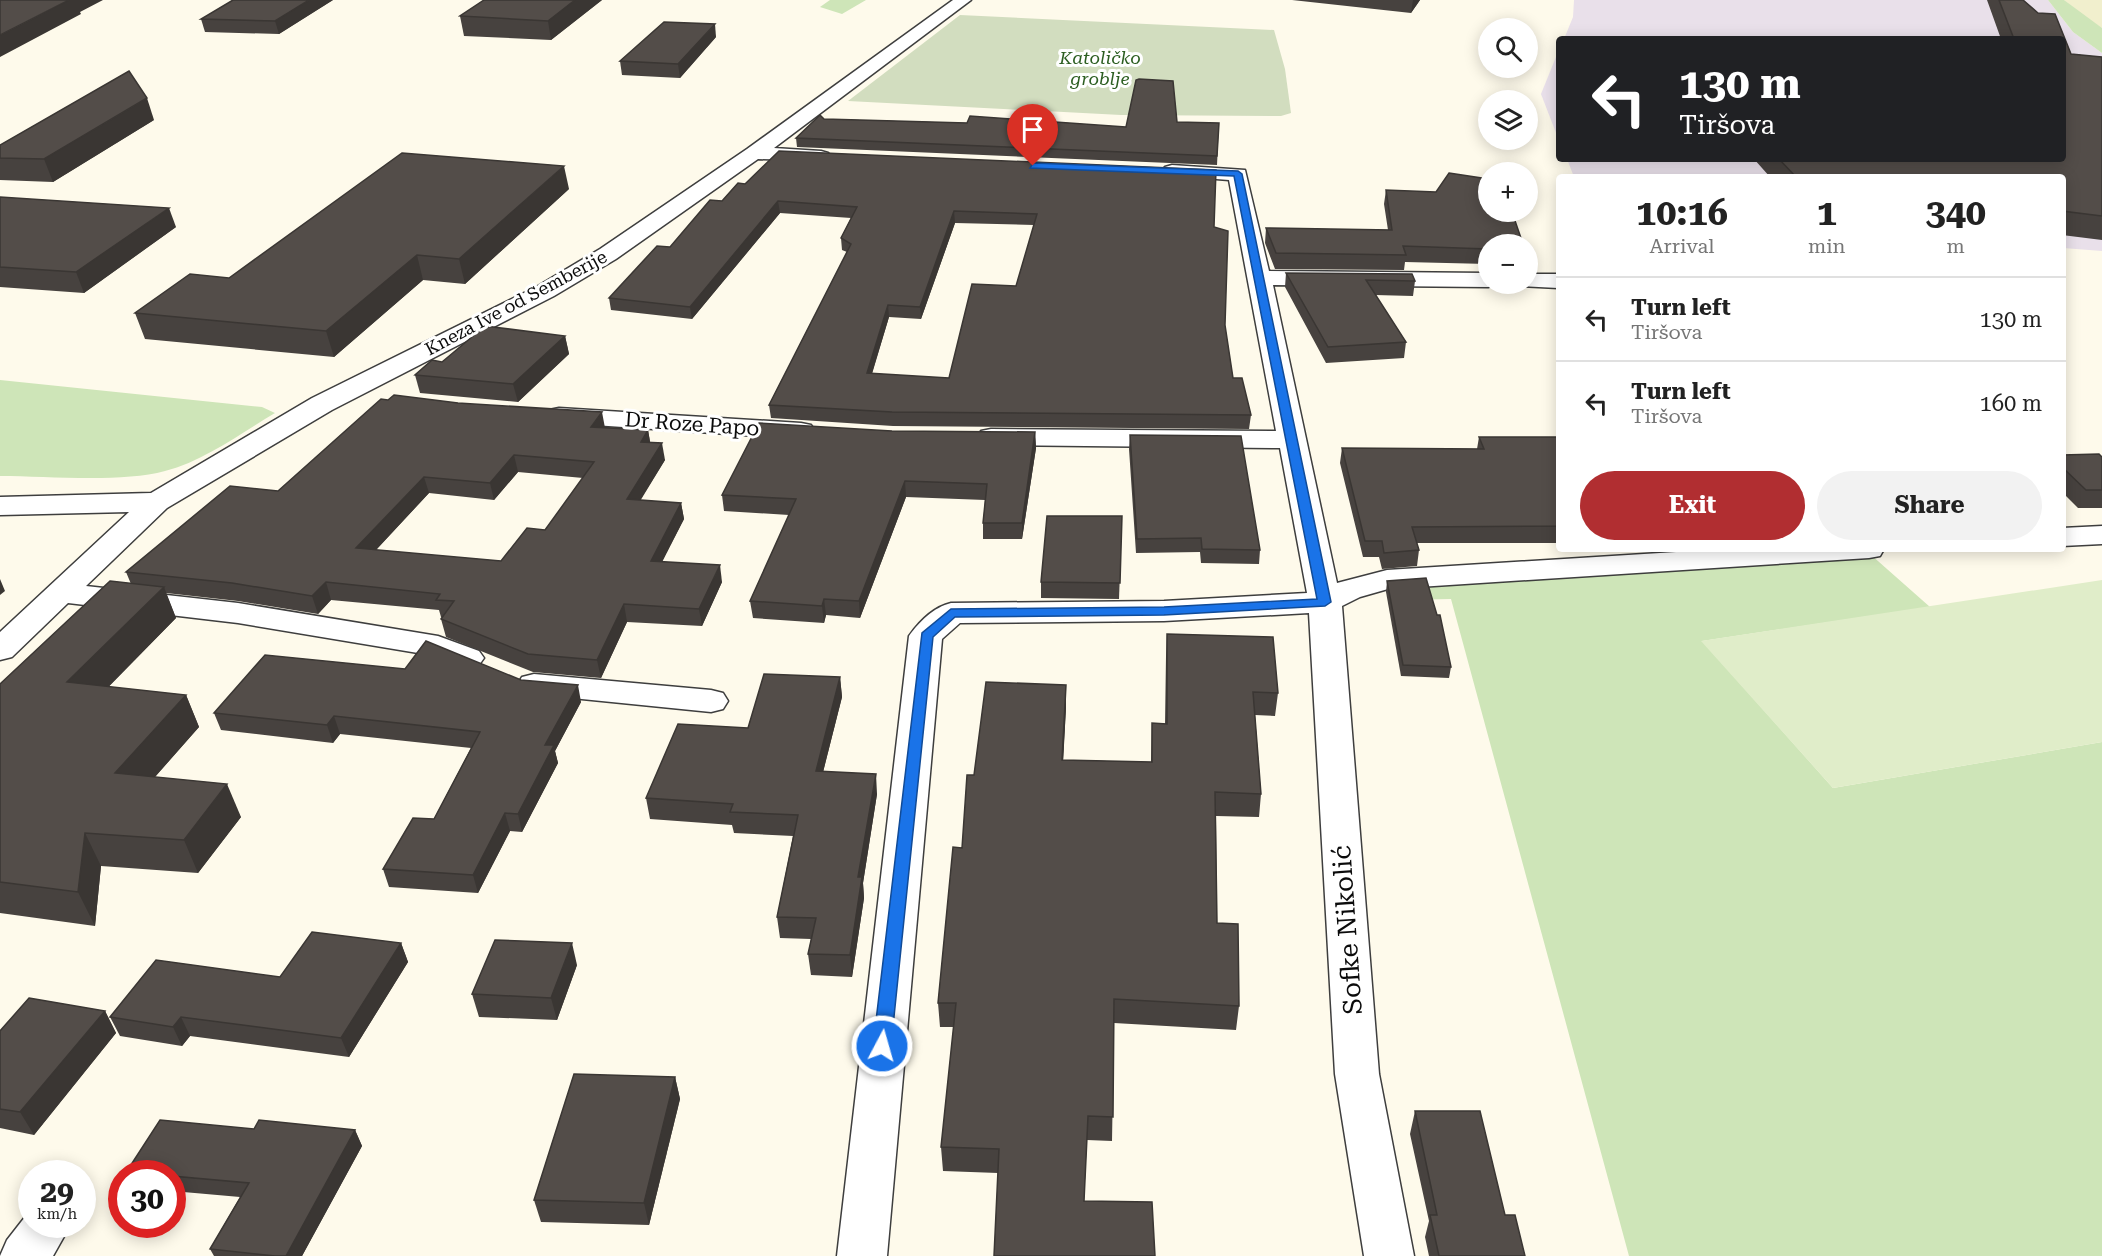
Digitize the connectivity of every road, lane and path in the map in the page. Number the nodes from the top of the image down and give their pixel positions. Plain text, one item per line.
1 (963, 0) edge
2 (754, 153) junction
3 (839, 158) edge
4 (1156, 171) edge
5 (1259, 278) junction
6 (1478, 280) edge
7 (1538, 281) edge
8 (1556, 281) edge
9 (346, 394) junction
10 (390, 400) edge
11 (531, 414) edge
12 (822, 432) edge
13 (961, 437) edge
14 (1292, 440) junction
15 (157, 502) junction
16 (0, 506) edge
17 (2102, 535) edge
18 (2066, 537) edge
19 (1822, 552) edge
20 (63, 592) junction
21 (1325, 602) junction
22 (0, 650) edge
23 (711, 701) dead end
24 (37, 1238) edge
25 (25, 1256) edge
26 (862, 1256) edge
27 (1389, 1256) edge

1 - 2 street, Kneza Ive od Semberije
2 - 3 street
2 - 9 street, Kneza Ive od Semberije
4 - 5 street, Sofke Nikolić
5 - 6 street
5 - 14 street, Sofke Nikolić
7 - 8 street
9 - 10 street
9 - 15 street, Kneza Ive od Semberije
11 - 12 street, Dr Roze Papo
13 - 14 street
14 - 21 street, Sofke Nikolić
15 - 16 street
15 - 20 street, Kneza Ive od Semberije
17 - 18 street
19 - 21 street
20 - 22 street, Kneza Ive od Semberije
20 - 23 street
21 - 26 street
21 - 27 street, Sofke Nikolić
24 - 25 street

